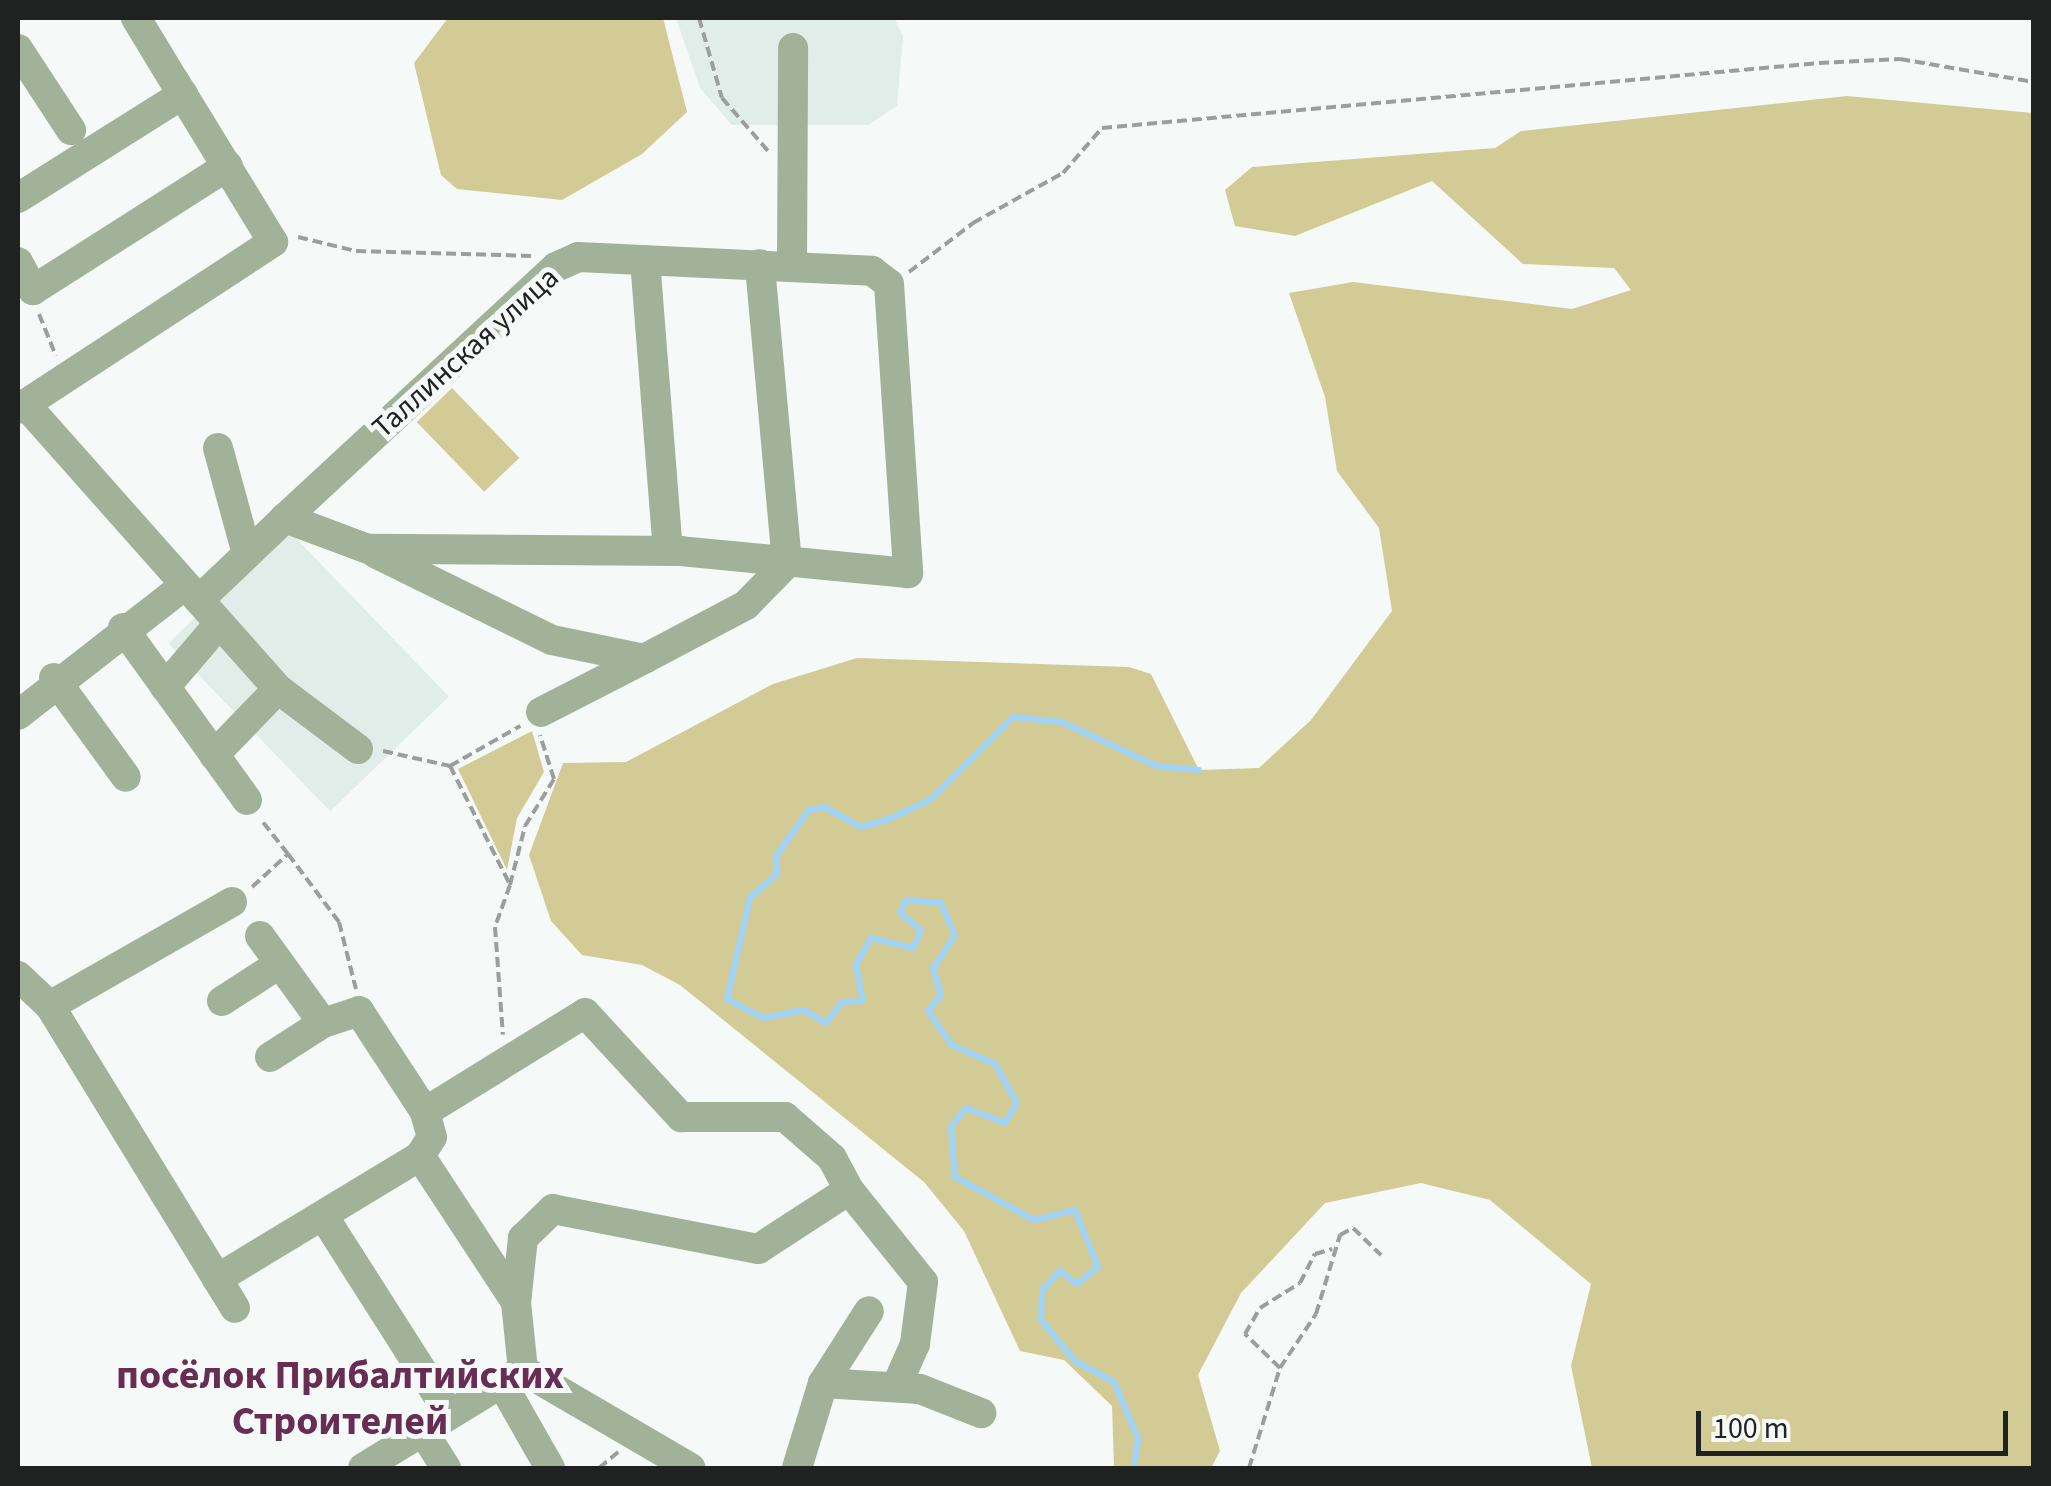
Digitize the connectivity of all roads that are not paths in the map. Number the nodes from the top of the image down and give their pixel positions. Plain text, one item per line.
1 (136, 18) edge
2 (793, 48) dead end
3 (18, 49) edge
4 (177, 85) junction
5 (71, 130) dead end
6 (228, 166) junction
7 (18, 198) edge
8 (644, 260) junction
9 (18, 262) edge
10 (760, 264) junction
11 (792, 266) junction
12 (21, 407) edge
13 (218, 448) dead end
14 (285, 518) junction
15 (368, 549) junction
16 (668, 550) junction
17 (247, 554) junction
18 (788, 563) junction
19 (192, 593) junction
20 (218, 625) junction
21 (123, 628) junction
22 (644, 658) junction
23 (54, 678) junction
24 (165, 687) junction
25 (278, 689) junction
26 (541, 712) road end
27 (18, 714) edge
28 (358, 749) road end
29 (214, 754) junction
30 (126, 777) dead end
31 (247, 800) road end
32 (232, 902) road end
33 (260, 936) dead end
34 (276, 966) junction
35 (18, 976) edge
36 (222, 1001) dead end
37 (50, 1006) junction
38 (323, 1023) junction
39 (270, 1058) dead end
40 (425, 1112) junction
41 (420, 1156) junction
42 (849, 1190) junction
43 (324, 1217) junction
44 (217, 1279) junction
45 (516, 1302) junction
46 (235, 1308) dead end
47 (869, 1311) dead end
48 (512, 1376) junction
49 (822, 1383) junction
50 (896, 1387) junction
51 (980, 1412) dead end
52 (449, 1413) junction
53 (422, 1430) junction
54 (363, 1468) edge
55 (446, 1468) edge
56 (550, 1468) edge
57 (691, 1468) edge
58 (797, 1468) edge

1 - 4 street
2 - 11 street
3 - 5 street
4 - 6 street
4 - 7 street
6 - 9 street
6 - 12 street
8 - 10 street, Таллинская улица
8 - 14 street, Таллинская улица
8 - 16 street
10 - 11 street, Таллинская улица
10 - 18 street
11 - 18 street, Таллинская улица
12 - 19 street
13 - 17 street
14 - 15 street
14 - 17 street, Таллинская улица
15 - 16 street
15 - 22 street
16 - 18 street
17 - 19 street, Таллинская улица
18 - 22 street
19 - 20 street
19 - 21 street, Таллинская улица
20 - 24 street
20 - 25 street
21 - 23 street, Таллинская улица
21 - 24 street
22 - 26 street
23 - 27 street, Таллинская улица
23 - 30 street
24 - 29 street
25 - 28 street
25 - 29 street
29 - 31 street
32 - 37 street
33 - 34 street
34 - 36 street
34 - 38 street
35 - 37 street
37 - 44 street
38 - 39 street
38 - 40 street
40 - 41 street
40 - 42 street
41 - 43 street
41 - 45 street
42 - 45 street
42 - 50 street
43 - 44 street
43 - 52 street
44 - 46 street
45 - 48 street
47 - 49 street
48 - 52 street
48 - 56 street
48 - 57 street
49 - 50 street
49 - 58 street
50 - 51 street
52 - 53 street
53 - 54 street
53 - 55 street

